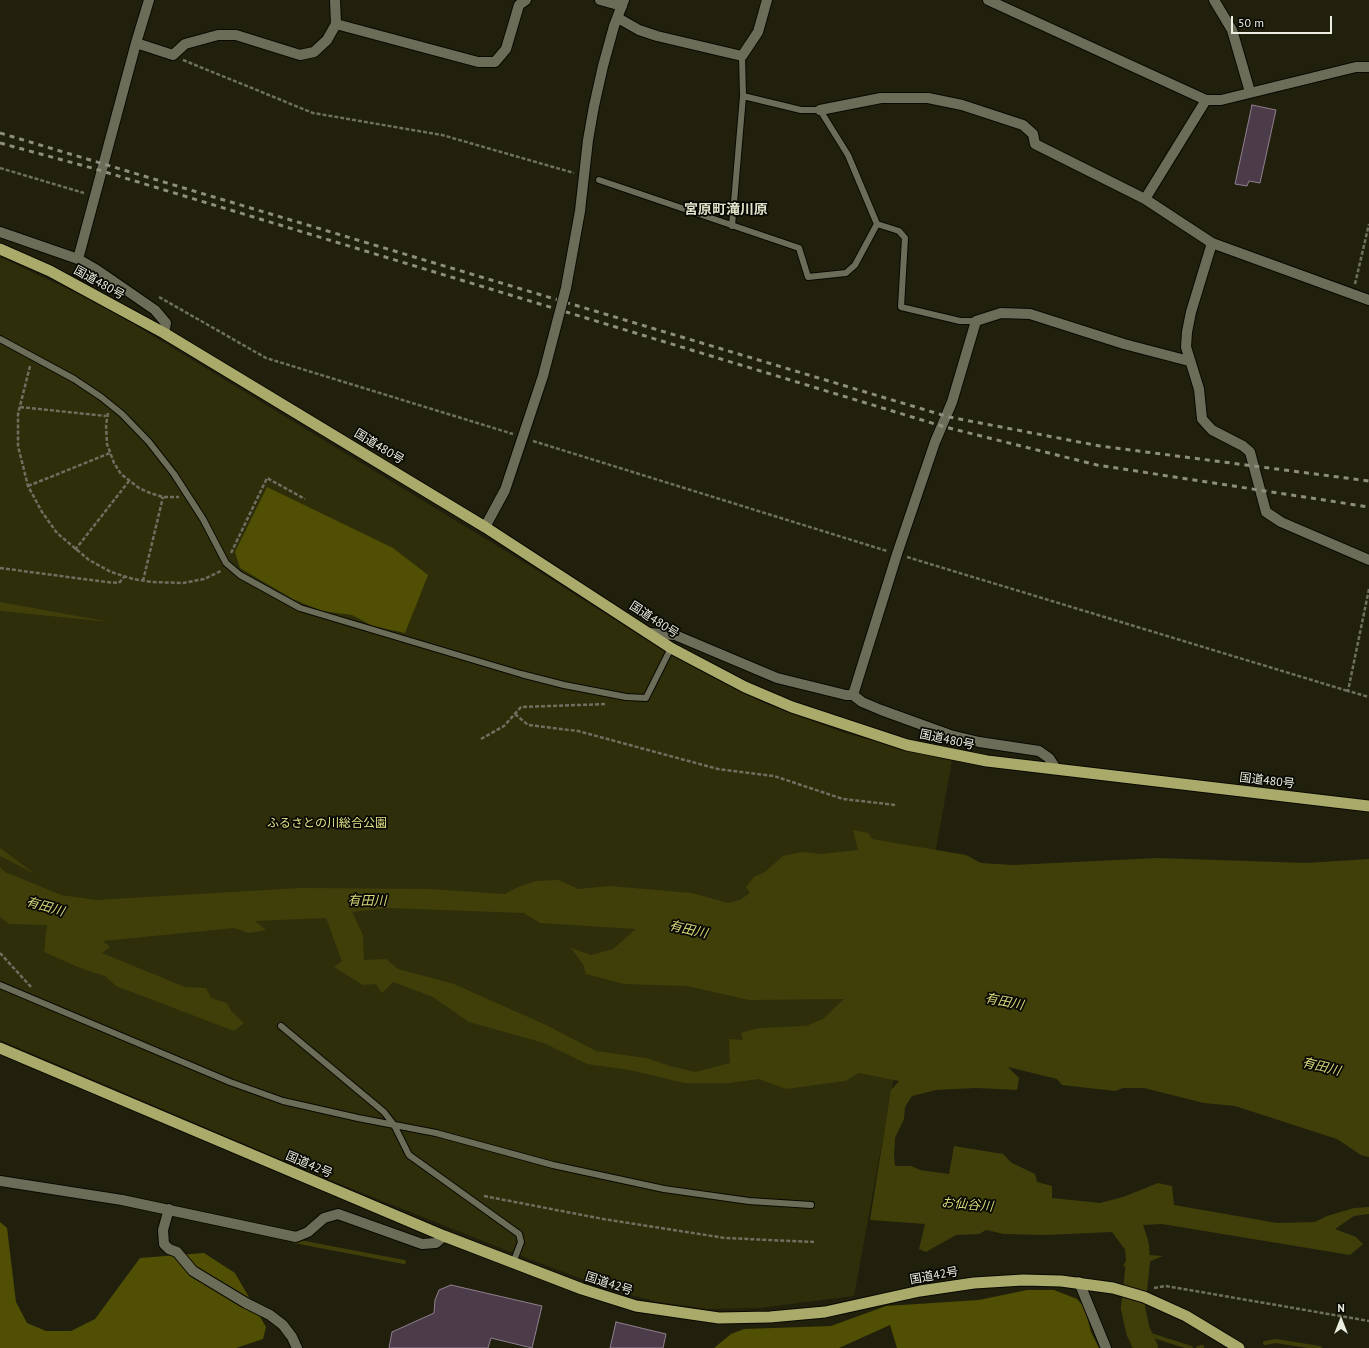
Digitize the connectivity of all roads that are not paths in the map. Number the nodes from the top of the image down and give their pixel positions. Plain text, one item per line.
1 (150, 0) edge
2 (335, 0) edge
3 (526, 0) edge
4 (600, 0) edge
5 (767, 0) edge
6 (988, 0) edge
7 (1214, 0) edge
8 (623, 3) edge
9 (616, 22) junction
10 (336, 24) junction
11 (136, 43) junction
12 (742, 56) junction
13 (1369, 67) edge
14 (1250, 92) junction
15 (743, 96) junction
16 (1206, 100) junction
17 (820, 110) junction
18 (599, 180) dead end
19 (1145, 199) junction
20 (877, 224) junction
21 (732, 226) junction
22 (0, 232) edge
23 (1212, 243) junction
24 (0, 249) edge
25 (78, 259) junction
26 (1369, 300) edge
27 (976, 321) junction
28 (164, 333) junction
29 (0, 339) edge
30 (1189, 361) junction
31 (485, 527) junction
32 (1369, 560) edge
33 (649, 633) junction
34 (672, 648) junction
35 (853, 695) junction
36 (1056, 769) junction
37 (1369, 806) edge
38 (0, 985) edge
39 (281, 1026) dead end
40 (0, 1048) edge
41 (394, 1125) junction
42 (0, 1181) edge
43 (811, 1205) dead end
44 (169, 1209) junction
45 (444, 1236) junction
46 (513, 1263) junction
47 (1079, 1282) junction
48 (296, 1348) edge
49 (1106, 1348) edge
50 (1239, 1348) edge

1 - 11 street
2 - 10 street
3 - 10 street
4 - 8 street
5 - 12 street
6 - 16 street
7 - 14 street
8 - 9 street
9 - 12 street
9 - 31 street, bridge
10 - 11 street
11 - 25 street
12 - 15 lane
13 - 14 street
14 - 16 street
15 - 17 lane
15 - 21 lane
16 - 19 street
17 - 19 street
17 - 20 lane
18 - 21 lane
19 - 23 street
20 - 21 lane
20 - 27 lane
22 - 25 street
23 - 26 street
23 - 30 street
24 - 28 highway, 国道480号
25 - 28 street
27 - 30 street
27 - 35 street
28 - 31 highway, 国道480号
29 - 34 lane
30 - 32 street
31 - 33 highway, 国道480号
33 - 34 highway, 国道480号
33 - 35 street
34 - 36 highway, 国道480号
35 - 36 street
36 - 37 highway, 国道480号
38 - 41 lane
39 - 41 lane
40 - 45 highway, 国道42号
41 - 43 lane
41 - 46 lane
42 - 44 street
44 - 45 street
44 - 48 street
45 - 46 highway, 国道42号
46 - 47 highway, 国道42号
47 - 49 street
47 - 50 highway, 国道42号

